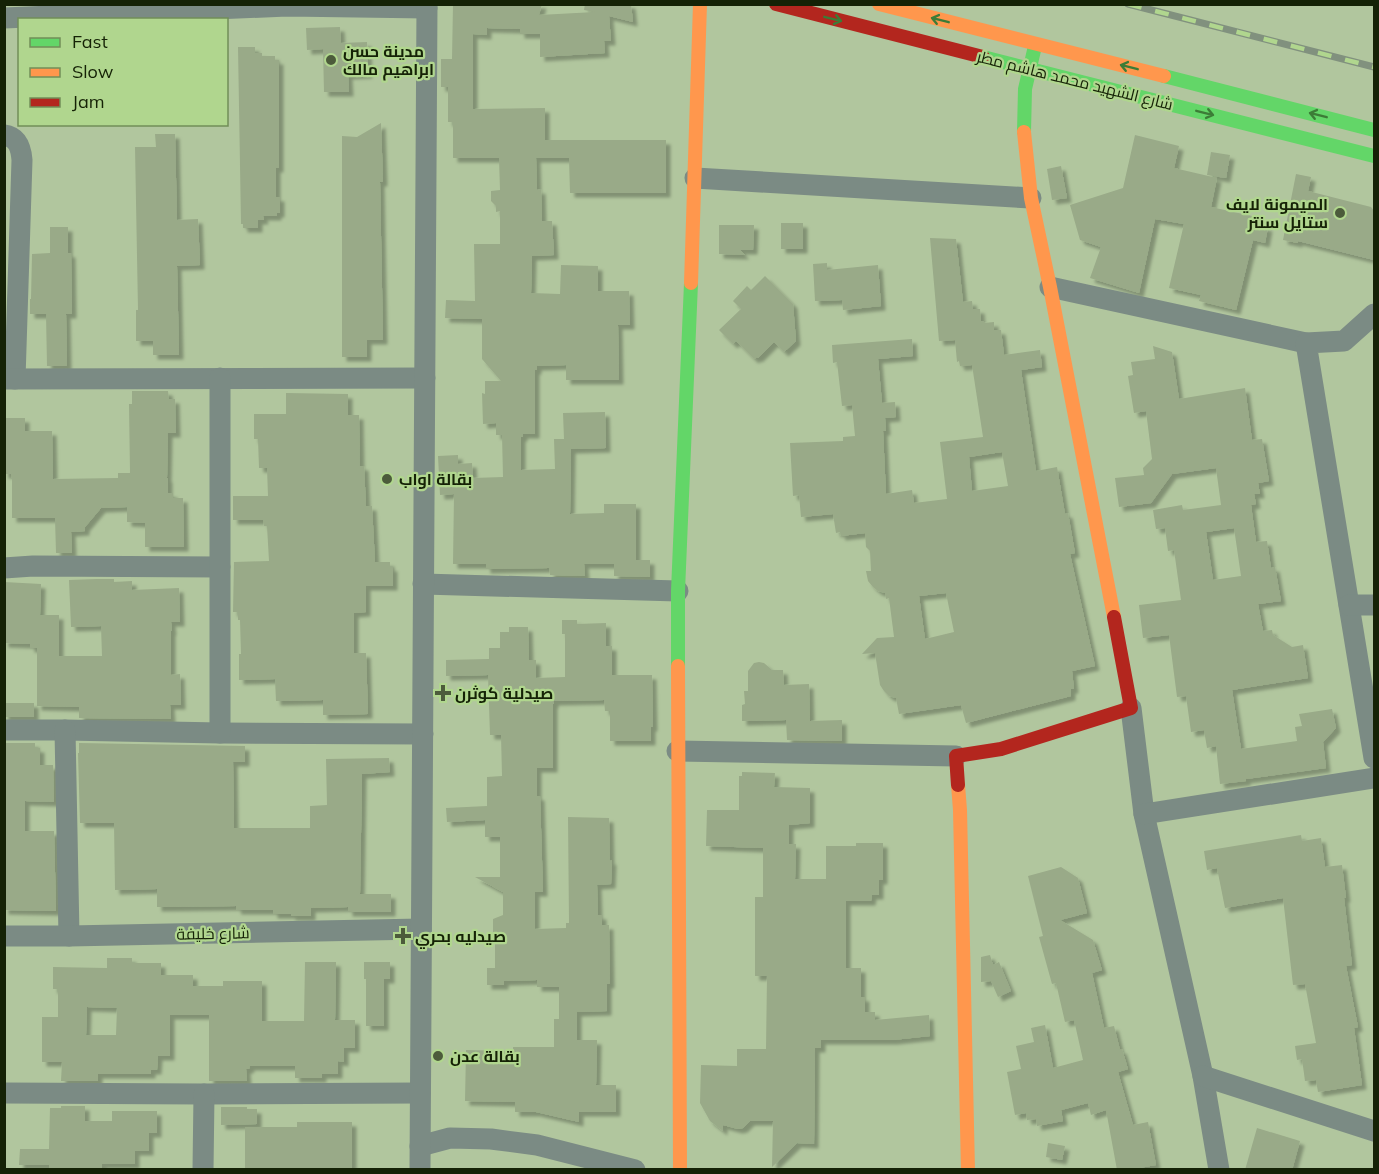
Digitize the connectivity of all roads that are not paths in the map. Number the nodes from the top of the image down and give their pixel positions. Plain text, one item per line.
1 (700, 4) edge
2 (776, 4) edge
3 (879, 4) edge
4 (427, 6) edge
5 (4, 18) edge
6 (1035, 44) junction
7 (1030, 69) junction
8 (1374, 130) edge
9 (4, 135) edge
10 (1374, 156) edge
11 (695, 178) junction
12 (1030, 198) junction
13 (1050, 287) junction
14 (1374, 314) edge
15 (1306, 344) junction
16 (220, 378) junction
17 (425, 378) junction
18 (10, 379) edge
19 (220, 567) junction
20 (4, 568) edge
21 (423, 584) junction
22 (678, 591) junction
23 (1349, 605) junction
24 (1374, 605) edge
25 (1131, 708) junction
26 (4, 730) edge
27 (65, 730) junction
28 (219, 733) junction
29 (423, 734) junction
30 (677, 751) junction
31 (956, 756) junction
32 (1374, 758) edge
33 (1374, 778) edge
34 (1144, 814) junction
35 (422, 929) junction
36 (4, 936) edge
37 (69, 936) junction
38 (1203, 1076) junction
39 (4, 1093) edge
40 (420, 1093) junction
41 (204, 1094) junction
42 (1374, 1131) edge
43 (420, 1146) junction
44 (627, 1168) edge
45 (203, 1170) edge
46 (420, 1170) edge
47 (680, 1170) edge
48 (968, 1170) edge
49 (1219, 1170) edge

1 - 11 street
2 -> 7 street, شارع الشهيد محمد هاشم مطر
6 -> 3 street, شارع الشهيد محمد هاشم مطر
4 - 5 street
4 - 17 street
6 - 7 street
8 -> 6 street, شارع الشهيد محمد هاشم مطر
7 -> 10 street, شارع الشهيد محمد هاشم مطر
7 - 12 street
9 - 18 street
11 - 12 street
11 - 22 street
12 - 13 street
13 - 15 street
13 - 25 street
14 - 15 street
15 - 23 street
16 - 17 street
16 - 18 street
16 - 19 street
17 - 21 street
19 - 20 street
19 - 28 street
21 - 22 street
21 - 29 street
22 - 30 street
23 - 24 street
23 - 32 street
25 - 31 street
25 - 34 street
26 - 27 street
27 - 28 street
27 - 37 street
28 - 29 street
29 - 35 street
30 - 31 street
30 - 47 street
31 - 48 street
33 - 34 street
34 - 38 street
35 - 37 street, شارع خليفة
35 - 40 street
36 - 37 street, شارع خليفة
38 - 42 street
38 - 49 street
39 - 41 street
40 - 41 street
40 - 43 street
41 - 45 street
43 - 44 street
43 - 46 street

